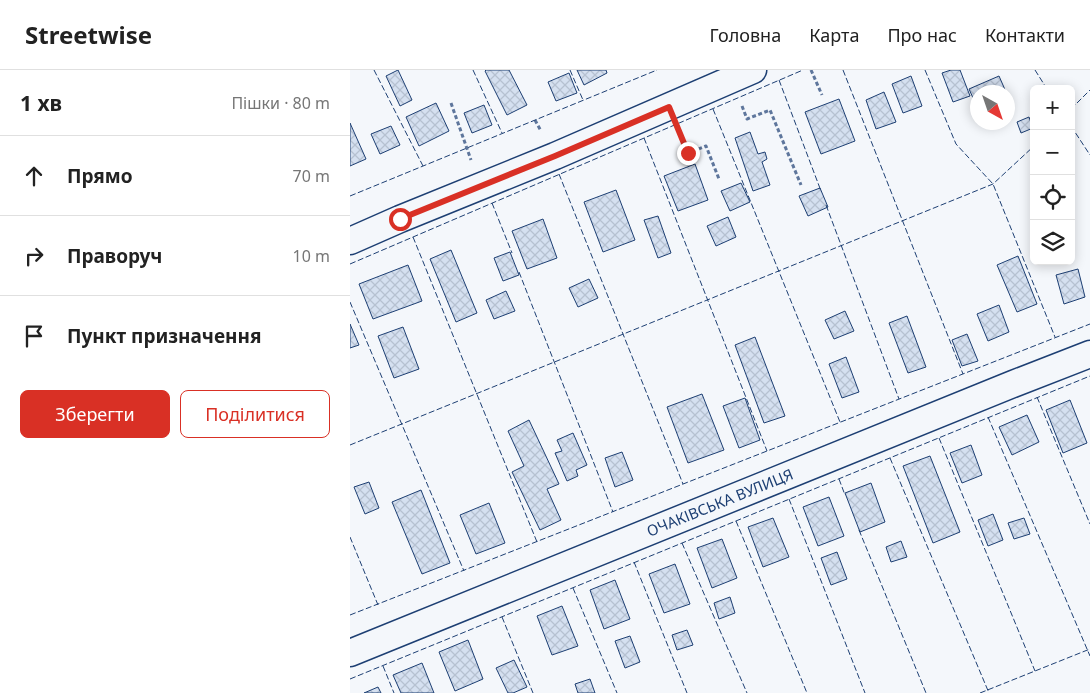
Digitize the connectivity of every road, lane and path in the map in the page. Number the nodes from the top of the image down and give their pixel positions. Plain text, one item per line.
1 (812, 70) edge
2 (741, 75) edge
3 (822, 95) dead end
4 (451, 103) dead end
5 (669, 107) junction
6 (719, 179) dead end
7 (801, 185) dead end
8 (480, 186) junction
9 (350, 241) edge
10 (1090, 354) edge
11 (350, 654) edge

1 - 3 path
2 - 5 street
2 - 7 path
4 - 8 path
5 - 6 path
5 - 8 street
8 - 9 street
10 - 11 street, ОЧАКІВСЬКА ВУЛИЦЯ

